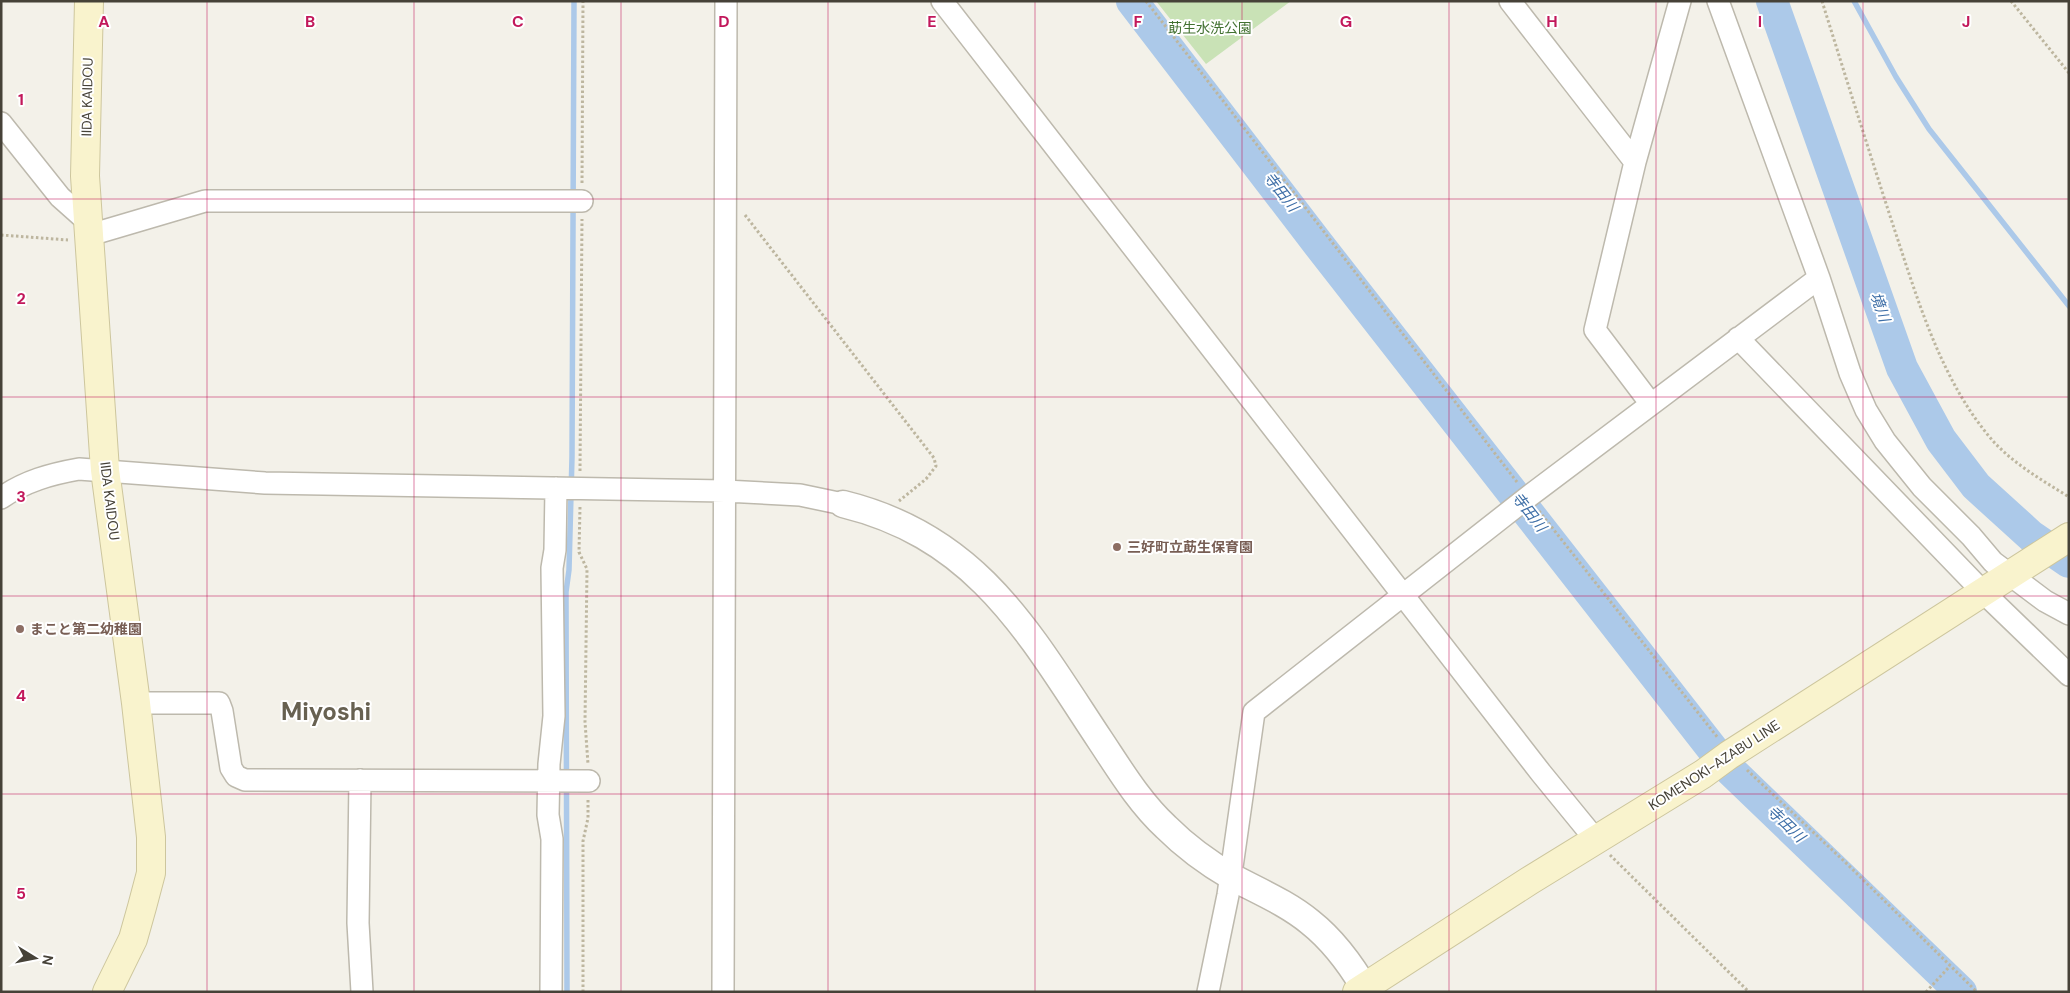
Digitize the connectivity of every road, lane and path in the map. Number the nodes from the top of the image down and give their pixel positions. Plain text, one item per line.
1 (89, 1) edge
2 (726, 1) edge
3 (942, 1) edge
4 (1510, 1) edge
5 (1680, 1) edge
6 (1718, 1) edge
7 (1822, 1) edge
8 (2012, 1) edge
9 (2069, 73) edge
10 (1, 123) edge
11 (1635, 162) junction
12 (725, 197) junction
13 (582, 201) dead end
14 (88, 230) junction
15 (1, 235) edge
16 (1819, 278) junction
17 (1738, 338) junction
18 (1651, 404) junction
19 (105, 470) junction
20 (556, 488) junction
21 (725, 491) junction
22 (1, 498) edge
23 (2069, 498) edge
24 (843, 504) joint
25 (883, 516) junction
26 (2069, 537) edge
27 (2010, 574) junction
28 (1983, 592) junction
29 (1404, 595) junction
30 (2069, 614) edge
31 (2069, 675) edge
32 (136, 703) junction
33 (360, 780) junction
34 (551, 781) junction
35 (586, 781) dead end
36 (1595, 839) junction
37 (1231, 876) junction
38 (1363, 990) edge
39 (107, 992) edge
40 (362, 992) edge
41 (551, 992) edge
42 (723, 992) edge
43 (1208, 992) edge
44 (1749, 992) edge
45 (1926, 992) edge
46 (1977, 992) edge

1 - 14 main road, IIDA KAIDOU
2 - 12 street
3 - 29 street
4 - 11 street
5 - 11 street
6 - 16 street
7 - 23 path
8 - 9 path
10 - 14 street
11 - 18 street
12 - 21 street
12 - 25 path
13 - 14 street
14 - 15 path
14 - 19 main road, IIDA KAIDOU
16 - 17 street
16 - 27 street
17 - 18 street
17 - 28 street
18 - 29 street
19 - 20 street
19 - 22 street
19 - 32 main road, IIDA KAIDOU
20 - 21 street
20 - 34 street
21 - 24 street
21 - 42 street
24 - 25 street
25 - 37 street
26 - 27 main road, KOMENOKI-AZABU LINE
27 - 28 main road, KOMENOKI-AZABU LINE
27 - 30 street
28 - 31 street
28 - 36 main road, KOMENOKI-AZABU LINE
29 - 36 street
29 - 37 street
32 - 33 street
32 - 39 main road, IIDA KAIDOU
33 - 34 street
33 - 40 street
34 - 35 street
34 - 41 street
36 - 38 main road, KOMENOKI-AZABU LINE
36 - 44 path
37 - 38 street
37 - 43 street
45 - 46 path

